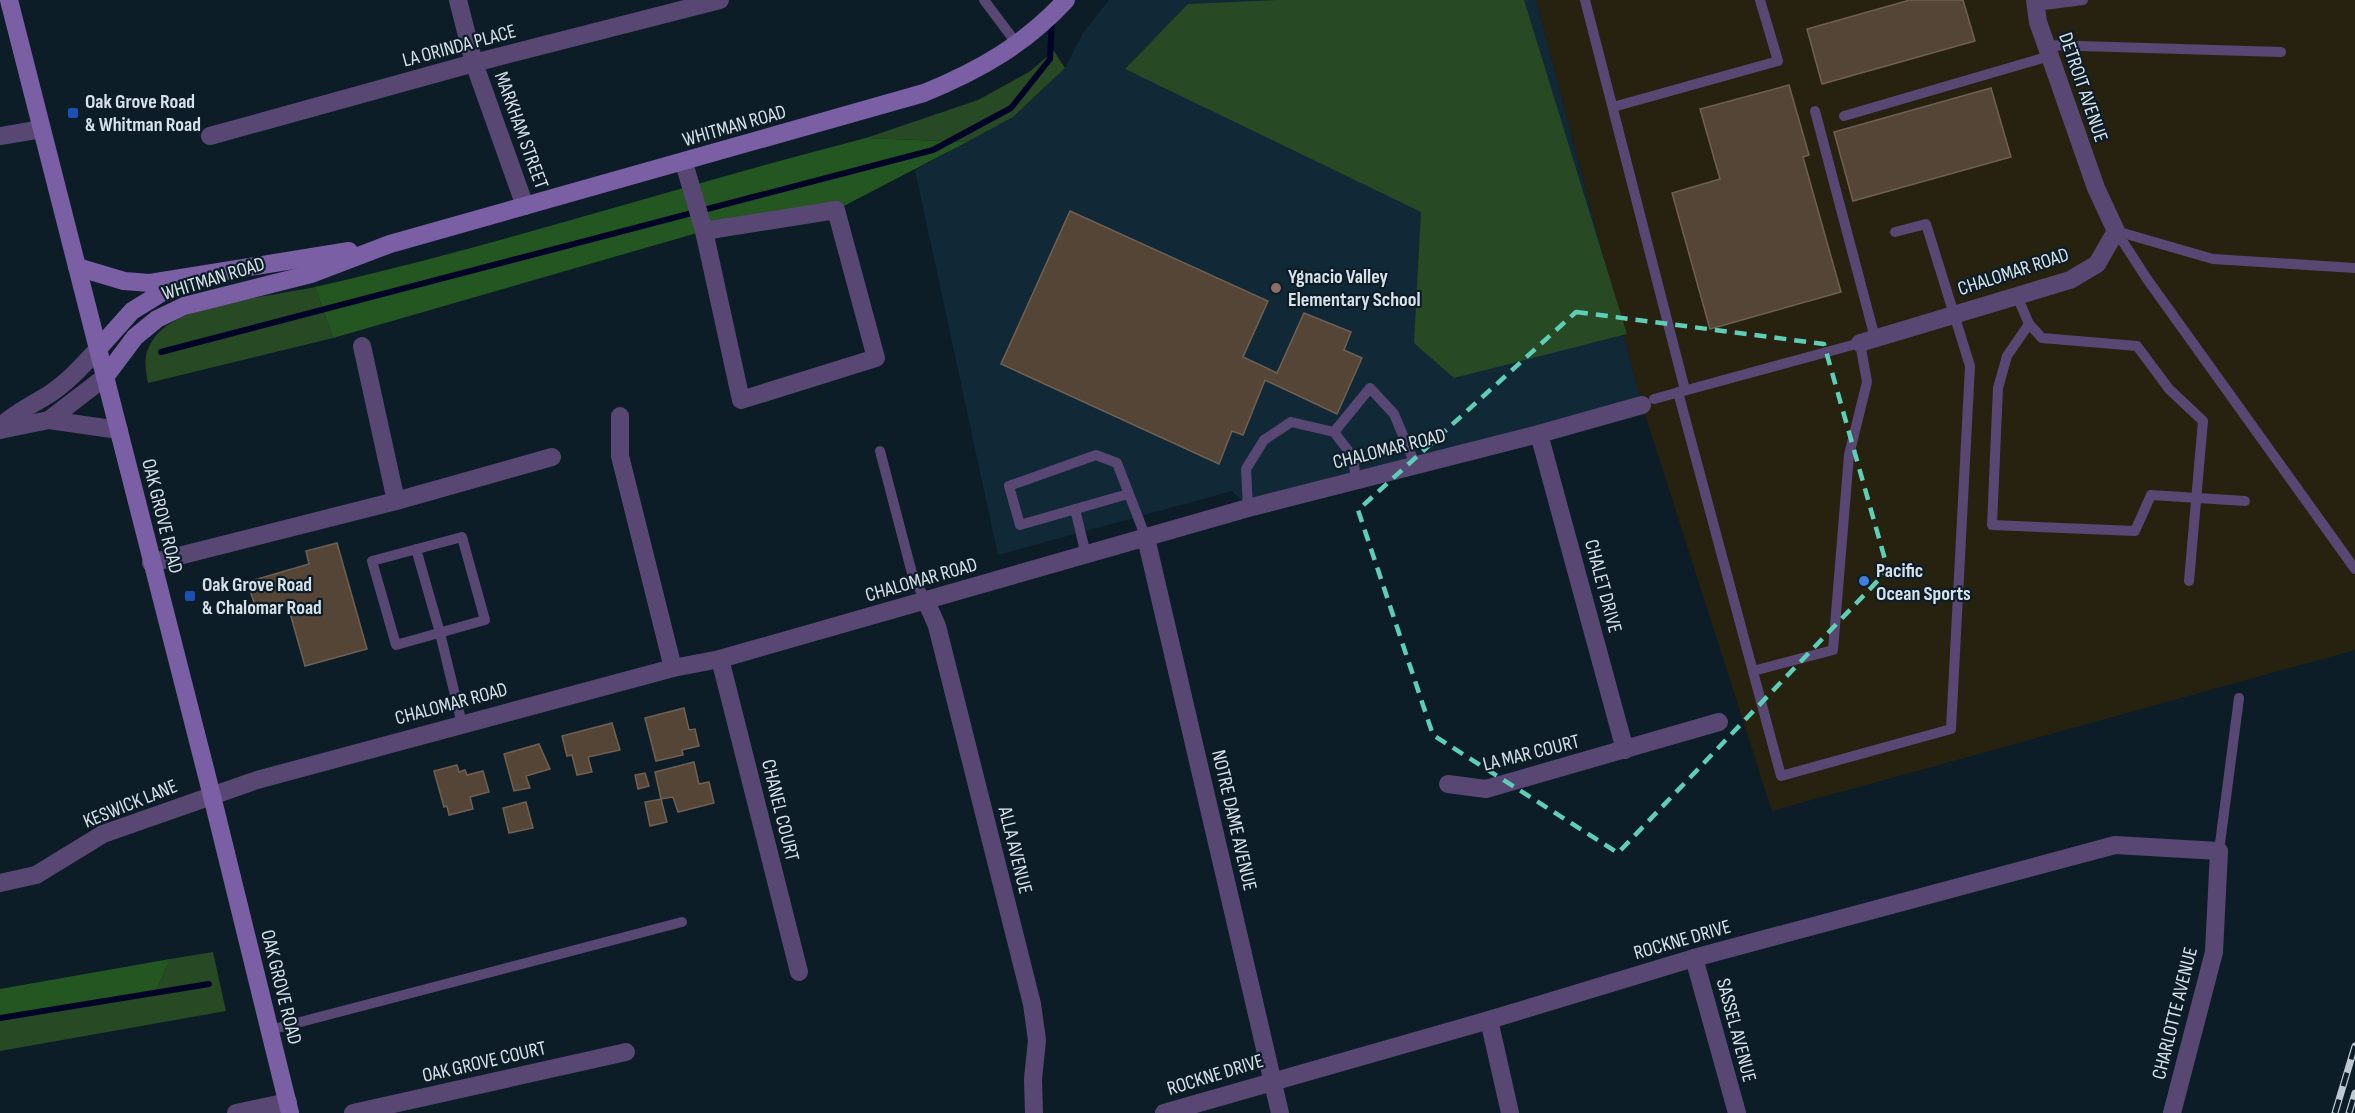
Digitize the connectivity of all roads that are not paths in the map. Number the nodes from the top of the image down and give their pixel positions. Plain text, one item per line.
1 (9, 0) edge
2 (458, 0) edge
3 (720, 0) edge
4 (984, 0) edge
5 (1066, 0) edge
6 (1585, 0) edge
7 (1760, 0) edge
8 (2083, 0) edge
9 (2035, 3) edge
10 (1017, 44) junction
11 (2048, 51) junction
12 (2281, 52) dead end
13 (474, 63) junction
14 (1613, 107) junction
15 (1815, 111) dead end
16 (1844, 116) dead end
17 (42, 129) junction
18 (0, 136) edge
19 (210, 136) dead end
20 (684, 163) junction
21 (525, 206) junction
22 (704, 231) junction
23 (2116, 231) junction
24 (1895, 232) dead end
25 (390, 244) junction
26 (77, 267) junction
27 (2355, 268) edge
28 (186, 278) junction
29 (2017, 296) junction
30 (1953, 315) junction
31 (2029, 324) junction
32 (1867, 340) junction
33 (362, 346) dead end
34 (98, 349) junction
35 (105, 376) junction
36 (1682, 391) junction
37 (1648, 402) joint
38 (620, 416) dead end
39 (48, 420) junction
40 (0, 428) edge
41 (119, 430) junction
42 (1334, 432) junction
43 (1539, 434) junction
44 (880, 451) dead end
45 (552, 457) dead end
46 (1414, 464) junction
47 (1356, 480) junction
48 (1128, 494) junction
49 (2196, 498) junction
50 (396, 501) junction
51 (2245, 501) dead end
52 (1248, 508) junction
53 (1075, 509) junction
54 (1146, 538) junction
55 (416, 549) junction
56 (1086, 555) junction
57 (151, 563) junction
58 (2355, 569) edge
59 (2189, 581) dead end
60 (926, 602) junction
61 (440, 633) junction
62 (720, 659) junction
63 (673, 668) junction
64 (1753, 671) junction
65 (2239, 698) dead end
66 (1719, 722) dead end
67 (462, 724) junction
68 (1625, 750) junction
69 (1448, 784) dead end
70 (212, 796) junction
71 (2218, 851) junction
72 (0, 883) edge
73 (682, 922) dead end
74 (1695, 958) junction
75 (799, 972) dead end
76 (1489, 1020) junction
77 (270, 1030) junction
78 (626, 1052) dead end
79 (1273, 1080) junction
80 (289, 1108) edge
81 (236, 1113) edge
82 (353, 1113) edge
83 (1034, 1113) edge
84 (1164, 1113) edge
85 (1280, 1113) edge
86 (1510, 1113) edge
87 (1737, 1113) edge
88 (2172, 1113) edge

1 - 17 street, OAK GROVE ROAD
2 - 13 street, MARKHAM STREET
3 - 13 street, LA ORINDA PLACE
4 - 10 lane
5 - 10 street, WHITMAN ROAD
6 - 14 lane
7 - 14 lane
8 - 9 lane
9 - 11 street, DETROIT AVENUE
10 - 20 street, WHITMAN ROAD
11 - 12 lane
11 - 16 lane
11 - 23 street, DETROIT AVENUE
13 - 19 street, LA ORINDA PLACE
13 - 21 street, MARKHAM STREET
14 - 36 lane
15 - 32 lane
17 - 18 street
17 - 26 street, OAK GROVE ROAD
20 - 21 street, WHITMAN ROAD
20 - 22 street
21 - 25 street, WHITMAN ROAD
22 - 22 street
23 - 27 lane
23 - 29 street, CHALOMAR ROAD
23 - 58 lane
24 - 30 lane
25 - 28 street, WHITMAN ROAD
25 - 35 street, WHITMAN ROAD
26 - 28 street, WHITMAN ROAD
26 - 34 street, OAK GROVE ROAD
28 - 34 street, WHITMAN ROAD
29 - 30 street, CHALOMAR ROAD
29 - 31 lane
30 - 32 street, CHALOMAR ROAD
30 - 64 lane
31 - 49 lane
31 - 49 lane
32 - 36 lane
32 - 64 lane
33 - 50 street
34 - 35 street, OAK GROVE ROAD
34 - 40 street, WHITMAN ROAD
35 - 39 street, WHITMAN ROAD
35 - 41 street, OAK GROVE ROAD
36 - 37 lane
36 - 64 lane
37 - 43 street, CHALOMAR ROAD
38 - 63 street
39 - 40 street, WHITMAN ROAD
39 - 41 street, WHITMAN ROAD
41 - 57 street, OAK GROVE ROAD
42 - 46 lane
42 - 47 lane
42 - 52 lane
43 - 46 street, CHALOMAR ROAD
43 - 68 street, CHALET DRIVE
44 - 60 lane
45 - 50 street
46 - 47 street, CHALOMAR ROAD
47 - 52 street, CHALOMAR ROAD
48 - 53 lane
48 - 53 lane
48 - 54 lane
49 - 51 lane
49 - 59 lane
50 - 57 street
52 - 54 street, CHALOMAR ROAD
53 - 56 lane
54 - 56 street, CHALOMAR ROAD
54 - 79 street, NOTRE DAME AVENUE
55 - 61 lane
55 - 61 lane
55 - 61 lane
56 - 60 street, CHALOMAR ROAD
57 - 70 street, OAK GROVE ROAD
60 - 62 street, CHALOMAR ROAD
60 - 83 street, ALLA AVENUE
61 - 67 lane
62 - 63 street, CHALOMAR ROAD
62 - 75 street, CHANEL COURT
63 - 67 street, CHALOMAR ROAD
65 - 71 lane
66 - 68 street, LA MAR COURT
67 - 70 street, CHALOMAR ROAD
68 - 69 street, LA MAR COURT
70 - 72 street, KESWICK LANE
70 - 77 street, OAK GROVE ROAD
71 - 74 street, ROCKNE DRIVE
71 - 88 street, CHARLOTTE AVENUE
73 - 77 lane
74 - 76 street, ROCKNE DRIVE
74 - 87 street, SASSEL AVENUE
76 - 79 street, ROCKNE DRIVE
76 - 86 street
77 - 80 street, OAK GROVE ROAD
78 - 82 street, OAK GROVE COURT
79 - 84 street, ROCKNE DRIVE
79 - 85 street, NOTRE DAME AVENUE
80 - 81 street

